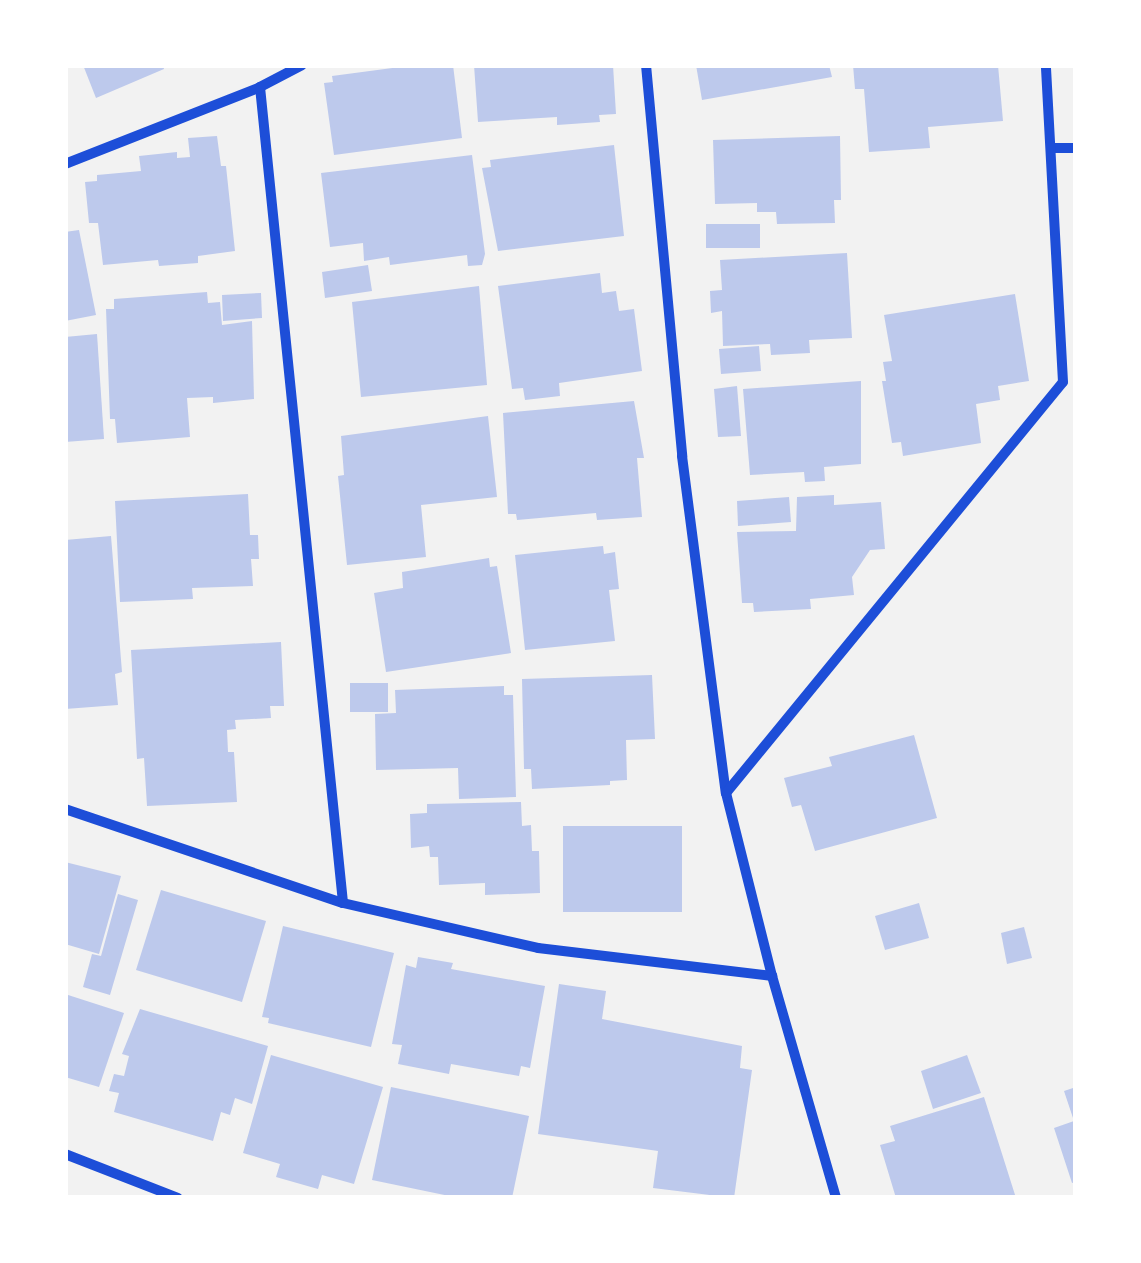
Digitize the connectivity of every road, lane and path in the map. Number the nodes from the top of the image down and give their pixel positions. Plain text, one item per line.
1 (302, 65) edge
2 (646, 65) edge
3 (1046, 65) edge
4 (260, 86) junction
5 (1053, 148) junction
6 (1076, 148) edge
7 (65, 164) edge
8 (726, 794) junction
9 (65, 809) edge
10 (342, 903) junction
11 (772, 976) junction
12 (65, 1154) edge
13 (178, 1198) edge
14 (836, 1198) edge

1 - 4 street
2 - 8 street
3 - 5 street
4 - 7 street
4 - 10 street
5 - 6 street
5 - 8 street
8 - 11 street
9 - 10 street
10 - 11 street
11 - 14 street
12 - 13 street

